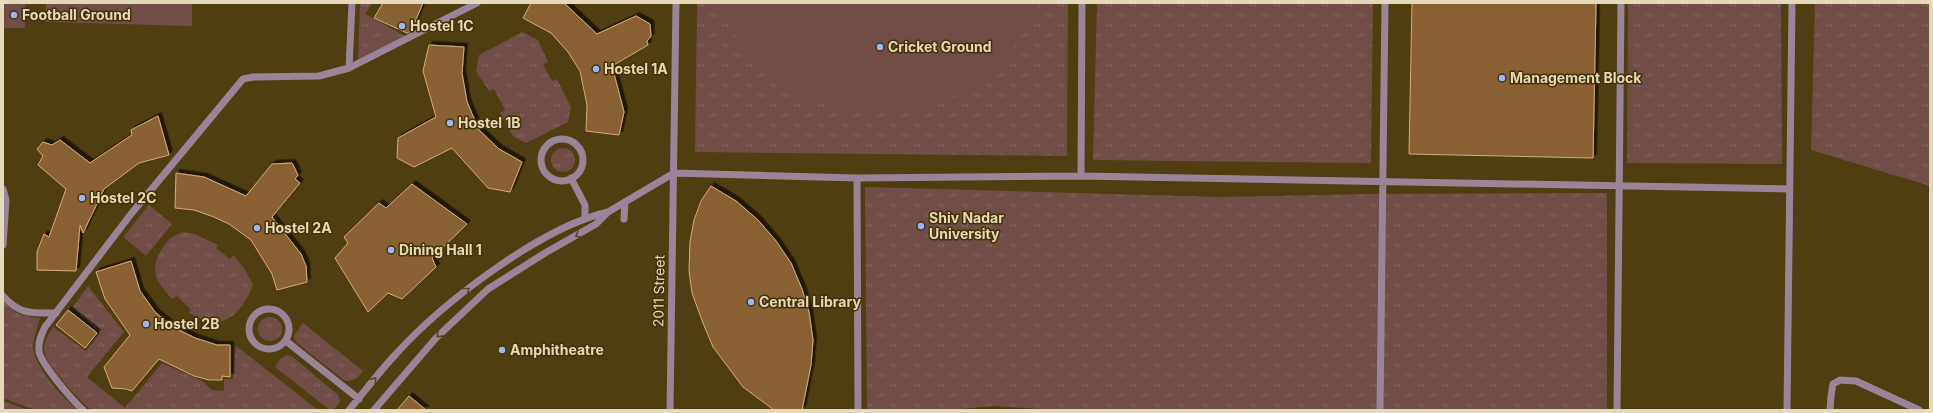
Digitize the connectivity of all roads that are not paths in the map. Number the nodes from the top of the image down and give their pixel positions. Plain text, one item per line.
1 (352, 3) edge
2 (477, 3) edge
3 (676, 3) edge
4 (1082, 3) edge
5 (1385, 3) edge
6 (1621, 3) edge
7 (1792, 3) edge
8 (349, 68) junction
9 (674, 173) junction
10 (1081, 176) junction
11 (571, 178) junction
12 (857, 178) junction
13 (1382, 182) junction
14 (1618, 187) junction
15 (3, 189) edge
16 (1790, 189) junction
17 (625, 202) junction
18 (608, 212) junction
19 (584, 218) junction
20 (624, 218) dead end
21 (3, 246) edge
22 (3, 296) edge
23 (56, 312) junction
24 (286, 341) junction
25 (359, 399) junction
26 (83, 410) edge
27 (349, 410) edge
28 (374, 410) edge
29 (670, 410) edge
30 (858, 410) edge
31 (1380, 410) edge
32 (1617, 410) edge
33 (1787, 410) edge
34 (1830, 410) edge
35 (1919, 410) edge

1 - 8 street
2 - 8 street
3 - 9 street, 2011 Street
4 - 10 street
5 - 13 street
6 - 14 street
7 - 16 street
8 - 23 street
9 - 12 street
9 - 17 street
9 - 29 street, 2011 Street
10 - 12 street
10 - 13 street
11 - 11 street
11 - 19 street
12 - 30 street
13 - 14 street
13 - 31 street
14 - 16 street
14 - 32 street
15 - 21 street
16 - 33 street
17 - 18 street
17 - 20 street
18 - 19 street
18 -> 28 street
25 -> 19 street
22 - 23 street
23 - 26 street
24 - 24 street
24 - 25 street
25 - 27 street
34 - 35 street

